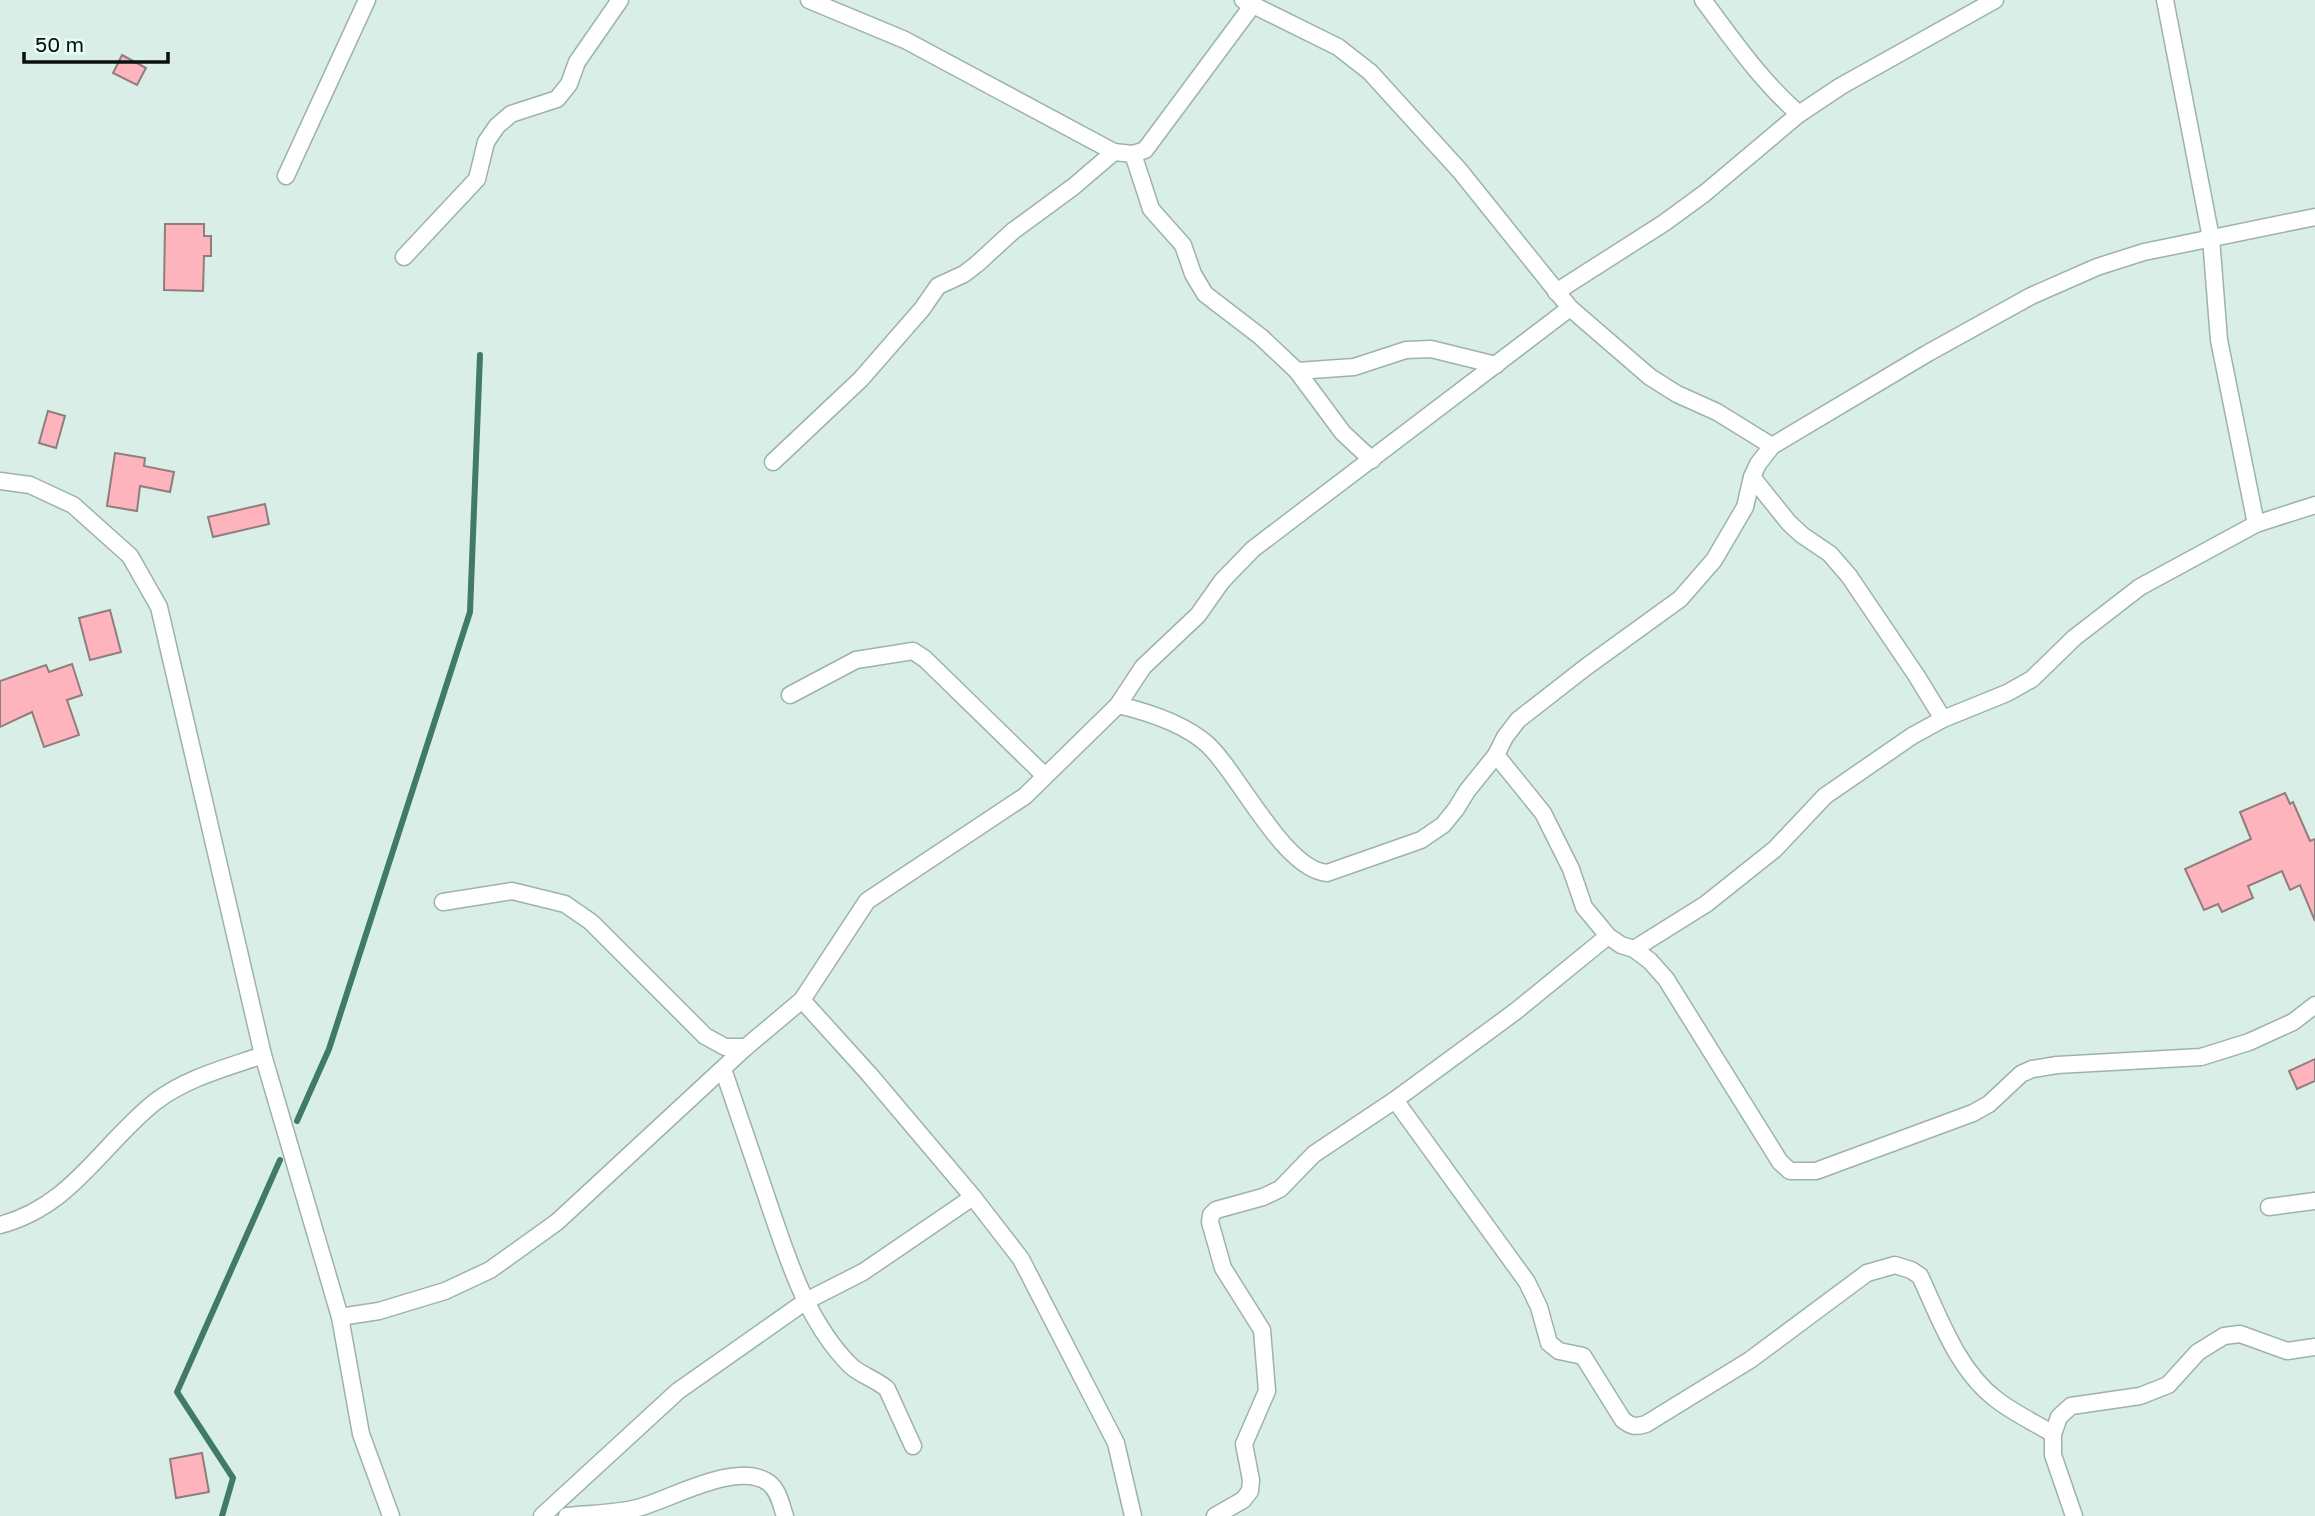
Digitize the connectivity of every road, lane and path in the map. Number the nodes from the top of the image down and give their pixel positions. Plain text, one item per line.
1 (367, 0) edge
2 (620, 0) edge
3 (809, 0) edge
4 (1703, 0) edge
5 (1996, 0) edge
6 (2165, 0) edge
7 (1247, 3) edge
8 (1799, 114) junction
9 (1114, 152) junction
10 (1133, 154) junction
11 (286, 176) dead end
12 (2315, 218) edge
13 (2211, 238) junction
14 (404, 257) dead end
15 (1556, 292) junction
16 (1570, 308) junction
17 (1496, 365) junction
18 (1297, 371) junction
19 (1772, 446) junction
20 (1372, 460) junction
21 (773, 462) dead end
22 (1752, 477) junction
23 (0, 481) edge
24 (2315, 505) edge
25 (2256, 524) junction
26 (790, 695) dead end
27 (1118, 705) junction
28 (1943, 719) junction
29 (1496, 755) junction
30 (1045, 776) junction
31 (443, 902) dead end
32 (1608, 936) junction
33 (1634, 948) junction
34 (802, 1000) junction
35 (2315, 1005) edge
36 (746, 1047) junction
37 (263, 1055) junction
38 (723, 1069) junction
39 (1395, 1100) junction
40 (972, 1197) junction
41 (2315, 1201) edge
42 (2269, 1207) dead end
43 (0, 1224) edge
44 (806, 1301) junction
45 (340, 1317) junction
46 (2315, 1347) edge
47 (2053, 1434) junction
48 (913, 1446) dead end
49 (391, 1516) edge
50 (542, 1516) edge
51 (567, 1516) edge
52 (785, 1516) edge
53 (1133, 1516) edge
54 (1215, 1516) edge
55 (2074, 1516) edge

1 - 11 street
2 - 14 street
3 - 9 street
4 - 8 street
5 - 8 street
6 - 13 street
7 - 10 street
7 - 15 street
8 - 15 street
9 - 10 street
9 - 21 street
10 - 18 street
12 - 13 street
13 - 19 street
13 - 25 street
15 - 16 street
16 - 17 street
16 - 19 street
17 - 18 street
17 - 20 street
18 - 20 street
19 - 22 street
20 - 27 street
22 - 28 street
22 - 29 street
23 - 37 street
24 - 25 street
25 - 28 street
26 - 30 street
27 - 29 street
27 - 30 street
28 - 33 street
29 - 32 street
30 - 34 street
31 - 36 street
32 - 33 street
32 - 39 street
33 - 35 street
34 - 36 street
34 - 40 street
36 - 38 street
37 - 43 street
37 - 45 street
38 - 44 street
38 - 45 street
39 - 47 street
39 - 54 street
40 - 44 street
40 - 53 street
41 - 42 street
44 - 48 street
44 - 50 street
45 - 49 street
46 - 47 street
47 - 55 street
51 - 52 street

